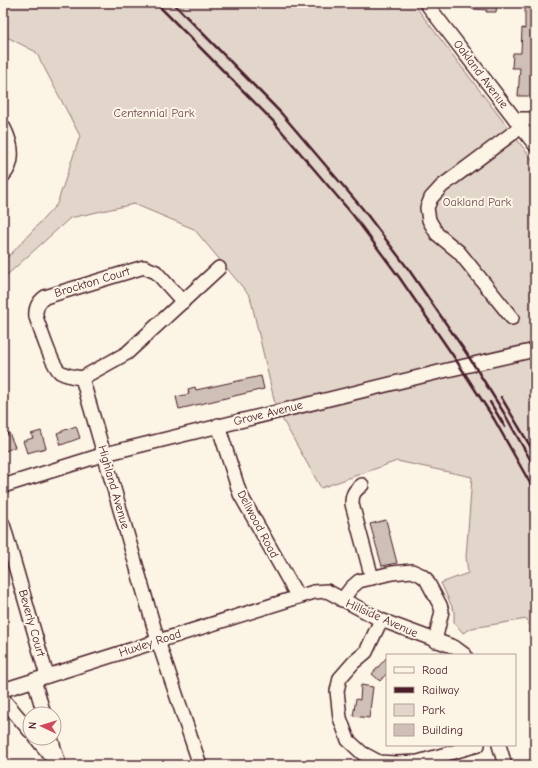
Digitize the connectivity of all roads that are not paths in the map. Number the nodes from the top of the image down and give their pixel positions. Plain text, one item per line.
1 (426, 3) edge
2 (535, 119) edge
3 (518, 123) junction
4 (3, 126) edge
5 (535, 145) edge
6 (3, 176) edge
7 (219, 268) dead end
8 (183, 302) junction
9 (512, 318) dead end
10 (535, 350) edge
11 (82, 378) junction
12 (218, 425) junction
13 (105, 454) junction
14 (362, 485) dead end
15 (3, 486) edge
16 (3, 524) edge
17 (372, 578) junction
18 (298, 597) junction
19 (342, 600) junction
20 (381, 620) junction
21 (158, 641) junction
22 (435, 641) junction
23 (463, 654) edge
24 (47, 676) junction
25 (34, 680) junction
26 (3, 690) edge
27 (3, 699) edge
28 (42, 706) edge
29 (22, 722) edge
30 (43, 746) edge
31 (54, 746) edge
32 (474, 746) edge
33 (499, 746) edge
34 (59, 765) edge
35 (200, 765) edge
36 (505, 765) edge

1 - 3 street, Oakland Avenue
2 - 3 street
3 - 5 street, Oakland Avenue
3 - 9 street
4 - 6 street
7 - 8 street
8 - 11 street
8 - 11 street, Brockton Court
10 - 12 street, Grove Avenue
11 - 13 street, Highland Avenue
12 - 13 street, Grove Avenue
12 - 18 street, Dellwood Road
13 - 15 street, Grove Avenue
13 - 21 street, Highland Avenue
14 - 17 street
16 - 24 street, Beverly Court
17 - 19 street
17 - 22 street
18 - 19 street, Hillside Avenue
18 - 21 street, Huxley Road
19 - 20 street, Hillside Avenue
20 - 22 street, Hillside Avenue
20 - 32 street
21 - 24 street, Huxley Road
21 - 35 street, Highland Avenue
22 - 23 street, Hillside Avenue
24 - 25 street, Huxley Road
25 - 26 street, Huxley Road
25 - 28 street
27 - 29 street
30 - 34 street
31 - 34 street
33 - 36 street

